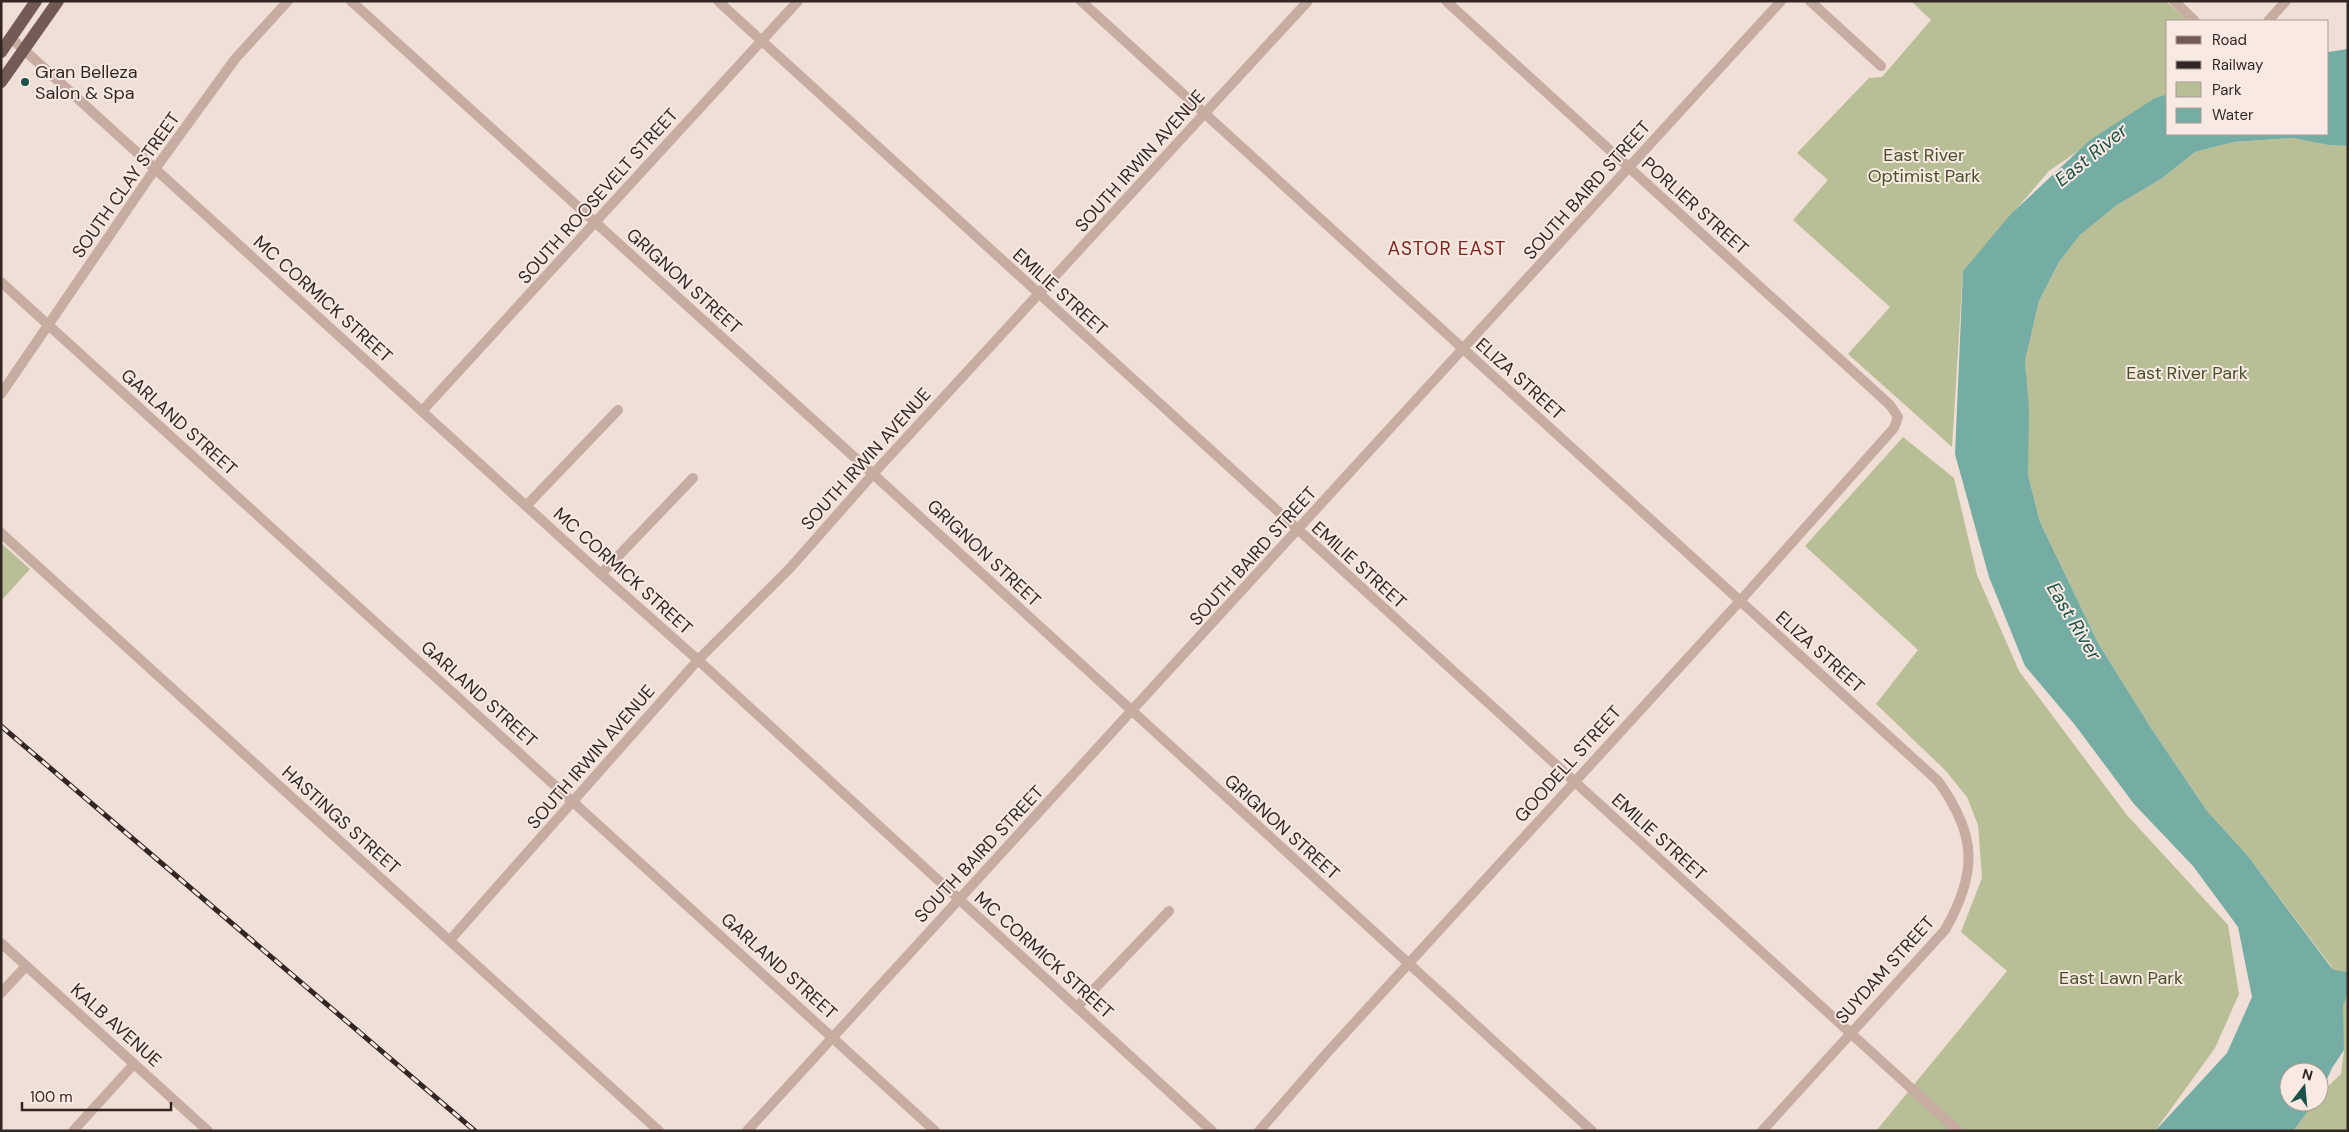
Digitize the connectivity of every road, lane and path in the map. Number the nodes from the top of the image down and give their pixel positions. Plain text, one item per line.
1 (36, 1) edge
2 (58, 1) edge
3 (288, 1) edge
4 (351, 1) edge
5 (718, 1) edge
6 (798, 1) edge
7 (1081, 1) edge
8 (1308, 1) edge
9 (1446, 1) edge
10 (1781, 1) edge
11 (1810, 1) edge
12 (2174, 1) edge
13 (2286, 1) edge
14 (2194, 20) edge
15 (2269, 20) edge
16 (11, 38) junction
17 (762, 41) junction
18 (24, 48) junction
19 (1, 52) edge
20 (1881, 66) dead end
21 (1, 82) edge
22 (1205, 114) junction
23 (1629, 168) junction
24 (155, 169) junction
25 (596, 222) junction
26 (1, 282) edge
27 (1039, 295) junction
28 (49, 325) junction
29 (1463, 349) junction
30 (1, 394) edge
31 (618, 410) dead end
32 (422, 412) junction
33 (1898, 417) joint
34 (873, 474) junction
35 (693, 478) dead end
36 (526, 506) junction
37 (1298, 531) junction
38 (1, 533) edge
39 (601, 574) junction
40 (1740, 601) junction
41 (698, 660) junction
42 (1132, 712) junction
43 (1938, 781) joint
44 (1574, 782) junction
45 (573, 802) junction
46 (958, 898) junction
47 (1170, 911) dead end
48 (450, 940) junction
49 (1, 943) edge
50 (1409, 963) junction
51 (26, 966) junction
52 (1, 993) edge
53 (1077, 1007) junction
54 (1851, 1034) junction
55 (832, 1036) junction
56 (134, 1064) junction
57 (73, 1131) edge
58 (208, 1131) edge
59 (659, 1131) edge
60 (747, 1131) edge
61 (935, 1131) edge
62 (1212, 1131) edge
63 (1259, 1131) edge
64 (1592, 1131) edge
65 (1762, 1131) edge
66 (1958, 1131) edge

1 - 16 main road
2 - 18 main road
3 - 24 street, SOUTH CLAY STREET
4 - 25 street, GRIGNON STREET
5 - 17 street, EMILIE STREET
6 - 17 street, SOUTH ROOSEVELT STREET
7 - 22 street, ELIZA STREET
8 - 22 street, SOUTH IRWIN AVENUE
9 - 23 street, PORLIER STREET
10 - 23 street, SOUTH BAIRD STREET
11 - 20 street
12 - 14 street
13 - 15 street
16 - 18 street, MC CORMICK STREET
16 - 19 main road
17 - 25 street, SOUTH ROOSEVELT STREET
17 - 27 street, EMILIE STREET
18 - 21 main road
18 - 24 street, MC CORMICK STREET
22 - 27 street, SOUTH IRWIN AVENUE
22 - 29 street, ELIZA STREET
23 - 29 street, SOUTH BAIRD STREET
23 - 33 street, PORLIER STREET
24 - 28 street, SOUTH CLAY STREET
24 - 32 street, MC CORMICK STREET
25 - 32 street, SOUTH ROOSEVELT STREET
25 - 34 street, GRIGNON STREET
26 - 28 street, GARLAND STREET
27 - 34 street, SOUTH IRWIN AVENUE
27 - 37 street, EMILIE STREET
28 - 30 street, SOUTH CLAY STREET
28 - 45 street, GARLAND STREET
29 - 37 street, SOUTH BAIRD STREET
29 - 40 street, ELIZA STREET
31 - 36 street
32 - 36 street, MC CORMICK STREET
33 - 40 street, GOODELL STREET
34 - 41 street, SOUTH IRWIN AVENUE
34 - 42 street, GRIGNON STREET
35 - 39 street
36 - 39 street, MC CORMICK STREET
37 - 42 street, SOUTH BAIRD STREET
37 - 44 street, EMILIE STREET
38 - 48 street, HASTINGS STREET
39 - 41 street, MC CORMICK STREET
40 - 43 street, ELIZA STREET
40 - 44 street, GOODELL STREET
41 - 45 street, SOUTH IRWIN AVENUE
41 - 46 street, MC CORMICK STREET
42 - 46 street, SOUTH BAIRD STREET
42 - 50 street, GRIGNON STREET
43 - 54 street, SUYDAM STREET
44 - 50 street, GOODELL STREET
44 - 54 street, EMILIE STREET
45 - 48 street, SOUTH IRWIN AVENUE
45 - 55 street, GARLAND STREET
46 - 53 street, MC CORMICK STREET
46 - 55 street, SOUTH BAIRD STREET
47 - 53 street
48 - 59 street, HASTINGS STREET
49 - 51 street, KALB AVENUE
50 - 63 street, GOODELL STREET
50 - 64 street, GRIGNON STREET
51 - 52 street
51 - 56 street, KALB AVENUE
53 - 62 street, MC CORMICK STREET
54 - 65 street, SUYDAM STREET
54 - 66 street, EMILIE STREET
55 - 60 street, SOUTH BAIRD STREET
55 - 61 street, GARLAND STREET
56 - 57 street
56 - 58 street, KALB AVENUE

